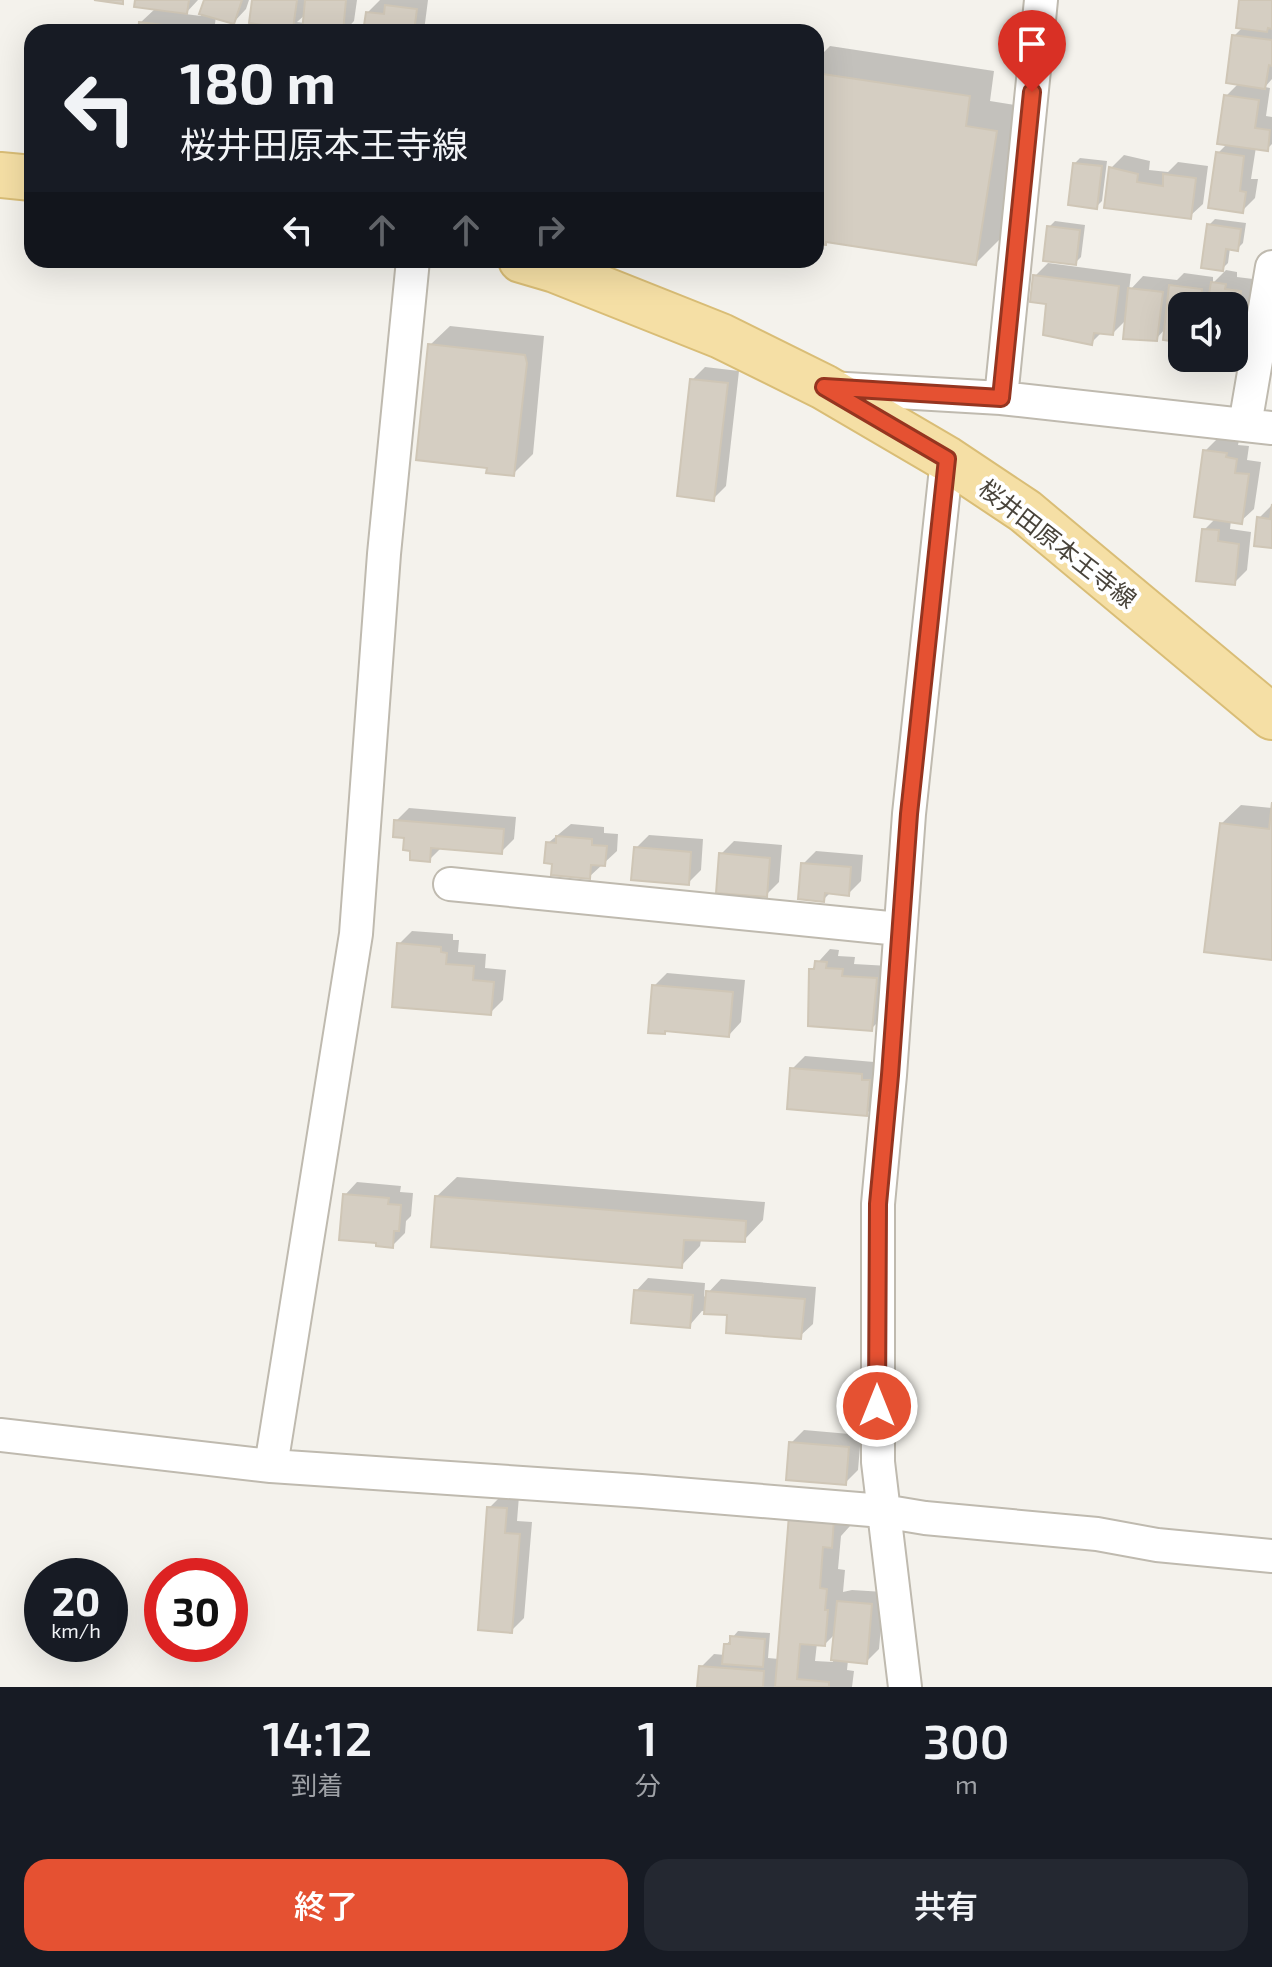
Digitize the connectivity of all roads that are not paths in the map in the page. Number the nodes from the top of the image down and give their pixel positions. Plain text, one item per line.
1 (1041, 0) edge
2 (0, 175) edge
3 (24, 177) edge
4 (1272, 267) edge
5 (412, 268) edge
6 (548, 268) edge
7 (824, 387) junction
8 (1001, 398) junction
9 (1258, 426) edge
10 (947, 459) junction
11 (1272, 717) edge
12 (450, 884) dead end
13 (899, 929) junction
14 (0, 1435) edge
15 (271, 1466) junction
16 (883, 1511) junction
17 (1272, 1556) edge
18 (905, 1687) edge

1 - 8 street
2 - 3 main road
4 - 9 street
5 - 15 street
6 - 7 main road, 桜井田原本王寺線
7 - 8 street
7 - 10 main road, 桜井田原本王寺線
8 - 9 street
10 - 11 main road, 桜井田原本王寺線
10 - 13 street
12 - 13 street
13 - 16 street
14 - 15 street
15 - 16 street
16 - 17 street
16 - 18 street

